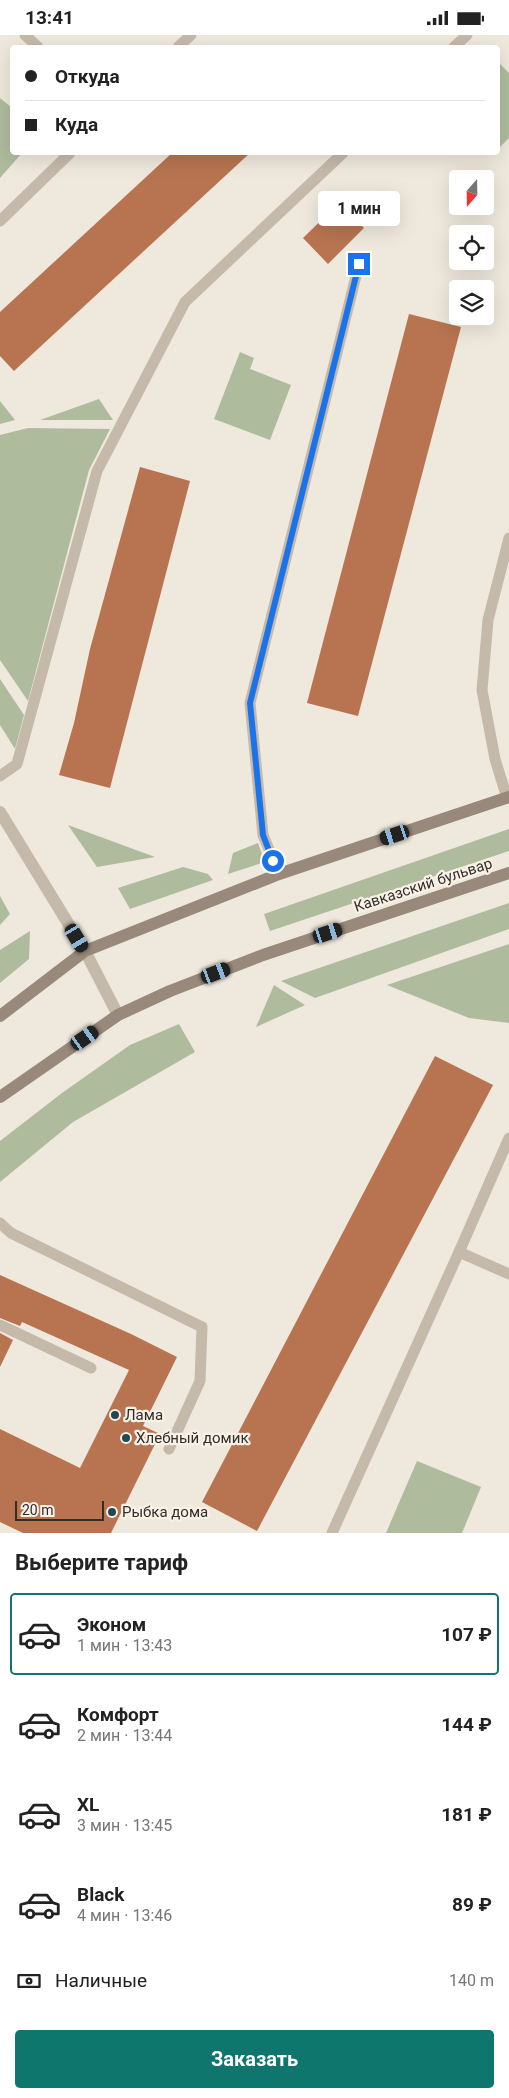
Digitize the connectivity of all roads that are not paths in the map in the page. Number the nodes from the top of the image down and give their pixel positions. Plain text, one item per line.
1 (24, 35) edge
2 (191, 35) edge
3 (468, 35) edge
4 (36, 45) edge
5 (180, 45) edge
6 (456, 45) edge
7 (68, 155) edge
8 (341, 155) edge
9 (0, 221) edge
10 (359, 264) dead end
11 (509, 538) edge
12 (0, 776) edge
13 (508, 797) edge
14 (0, 812) edge
15 (509, 873) edge
16 (278, 874) junction
17 (85, 951) junction
18 (118, 1015) junction
19 (0, 1016) edge
20 (0, 1097) edge
21 (509, 1138) edge
22 (0, 1223) edge
23 (459, 1251) junction
24 (509, 1274) edge
25 (0, 1325) edge
26 (91, 1368) dead end
27 (169, 1449) dead end
28 (332, 1533) edge

1 - 4 lane
2 - 5 lane
3 - 6 lane
7 - 9 lane
8 - 12 lane
10 - 16 lane
11 - 13 lane
13 - 16 main road
14 - 17 street
15 - 18 main road, Кавказский бульвар
16 - 17 main road
17 - 18 street
17 - 19 main road
18 - 20 main road, Кавказский бульвар
21 - 23 lane
22 - 27 lane
23 - 24 lane
23 - 28 lane
25 - 26 lane

